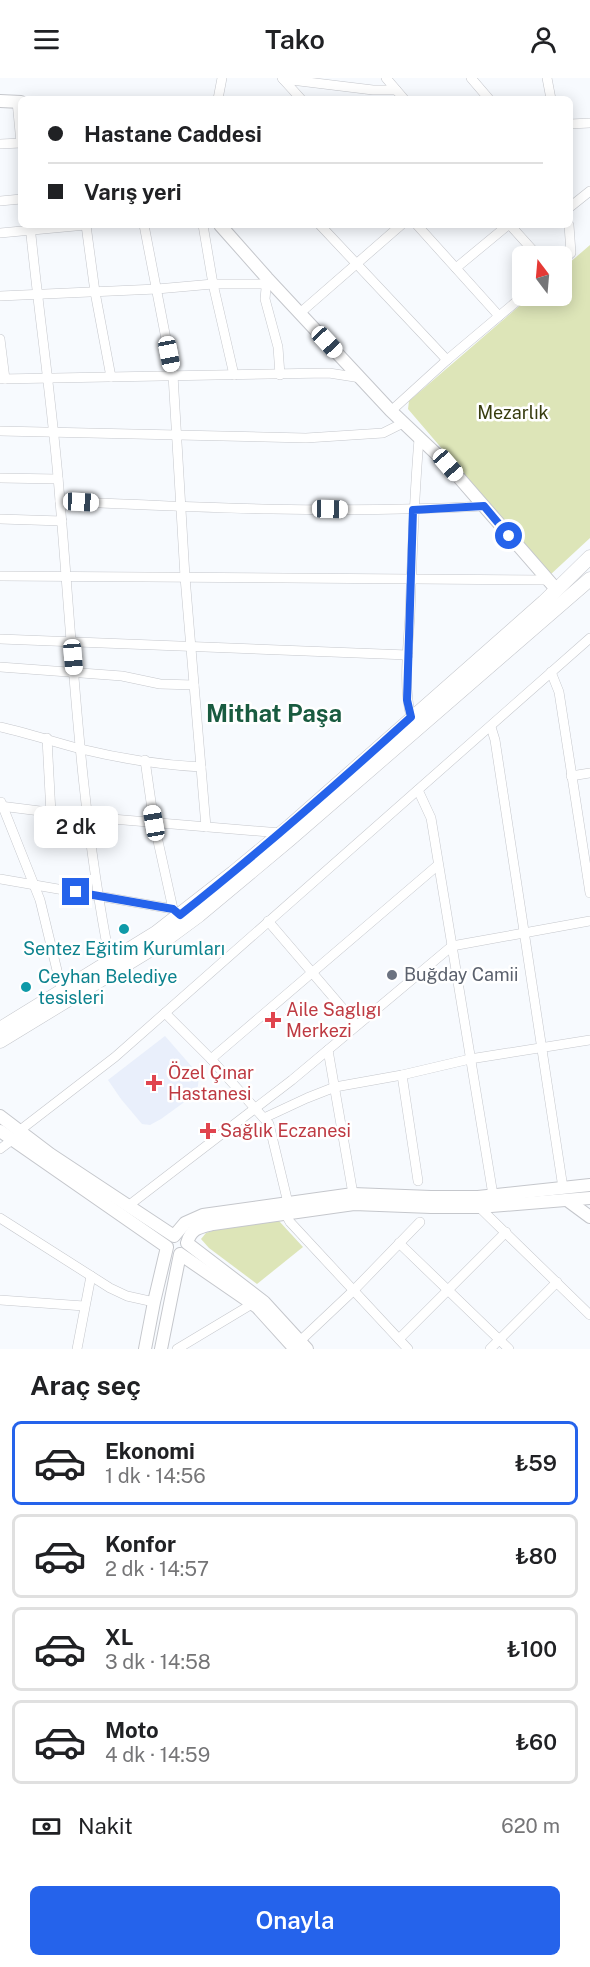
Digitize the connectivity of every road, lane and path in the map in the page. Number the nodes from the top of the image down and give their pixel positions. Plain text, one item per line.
1 (222, 78) edge
2 (386, 78) edge
3 (471, 78) edge
4 (547, 78) edge
5 (283, 79) edge
6 (396, 90) junction
7 (219, 96) edge
8 (298, 96) edge
9 (401, 96) edge
10 (486, 96) edge
11 (550, 96) edge
12 (0, 101) edge
13 (18, 101) edge
14 (590, 123) edge
15 (573, 124) edge
16 (18, 143) edge
17 (0, 144) edge
18 (590, 190) edge
19 (18, 198) edge
20 (0, 201) edge
21 (573, 204) edge
22 (25, 228) edge
23 (30, 228) edge
24 (86, 228) edge
25 (145, 228) edge
26 (204, 228) edge
27 (222, 228) edge
28 (323, 228) edge
29 (398, 228) edge
30 (420, 228) edge
31 (505, 228) edge
32 (512, 228) edge
33 (569, 228) edge
34 (0, 233) edge
35 (529, 246) edge
36 (570, 246) edge
37 (357, 264) junction
38 (456, 268) junction
39 (266, 281) junction
40 (213, 284) junction
41 (157, 289) junction
42 (95, 291) junction
43 (37, 294) junction
44 (0, 296) edge
45 (512, 305) edge
46 (300, 313) junction
47 (499, 316) junction
48 (0, 339) edge
49 (447, 360) junction
50 (173, 375) junction
51 (234, 375) junction
52 (280, 375) junction
53 (111, 377) junction
54 (361, 378) junction
55 (3, 379) edge
56 (48, 380) junction
57 (391, 411) junction
58 (403, 423) junction
59 (0, 431) edge
60 (55, 434) junction
61 (176, 435) junction
62 (419, 439) junction
63 (0, 478) edge
64 (58, 478) junction
65 (60, 501) junction
66 (484, 506) junction
67 (182, 507) junction
68 (413, 510) junction
69 (0, 519) edge
70 (62, 520) junction
71 (590, 557) edge
72 (0, 576) edge
73 (66, 576) junction
74 (185, 577) junction
75 (569, 577) junction
76 (411, 580) junction
77 (585, 583) edge
78 (552, 585) junction
79 (590, 638) edge
80 (0, 639) edge
81 (72, 643) junction
82 (190, 645) junction
83 (408, 655) junction
84 (0, 667) edge
85 (74, 672) junction
86 (551, 672) junction
87 (194, 685) junction
88 (411, 717) junction
89 (0, 727) edge
90 (490, 728) junction
91 (47, 738) junction
92 (81, 749) junction
93 (145, 760) junction
94 (201, 767) junction
95 (590, 773) edge
96 (571, 776) junction
97 (418, 790) junction
98 (1, 804) edge
99 (51, 814) junction
100 (87, 817) junction
101 (154, 823) junction
102 (206, 827) junction
103 (281, 833) junction
104 (438, 865) junction
105 (0, 879) edge
106 (34, 885) junction
107 (590, 893) edge
108 (98, 897) junction
109 (177, 912) junction
110 (268, 921) junction
111 (590, 921) edge
112 (524, 934) junction
113 (452, 946) junction
114 (110, 961) junction
115 (311, 972) junction
116 (62, 991) junction
117 (165, 1013) junction
118 (357, 1025) junction
119 (0, 1029) edge
120 (590, 1040) edge
121 (0, 1041) edge
122 (542, 1049) junction
123 (328, 1050) junction
124 (211, 1059) junction
125 (470, 1059) junction
126 (402, 1075) junction
127 (335, 1087) junction
128 (256, 1108) junction
129 (0, 1116) edge
130 (264, 1118) junction
131 (0, 1131) edge
132 (15, 1136) junction
133 (0, 1149) edge
134 (418, 1181) dead end
135 (588, 1191) edge
136 (353, 1194) junction
137 (565, 1194) junction
138 (493, 1195) junction
139 (128, 1206) junction
140 (479, 1207) junction
141 (286, 1208) junction
142 (590, 1217) edge
143 (4, 1220) edge
144 (420, 1222) dead end
145 (0, 1231) edge
146 (506, 1232) junction
147 (171, 1241) junction
148 (187, 1243) junction
149 (399, 1243) junction
150 (180, 1254) junction
151 (91, 1276) junction
152 (557, 1282) junction
153 (353, 1291) junction
154 (448, 1291) junction
155 (0, 1300) edge
156 (154, 1302) junction
157 (252, 1304) junction
158 (84, 1306) junction
159 (590, 1315) edge
160 (399, 1339) junction
161 (499, 1340) junction
162 (301, 1346) edge
163 (77, 1349) edge
164 (145, 1349) edge
165 (161, 1349) edge
166 (177, 1349) edge
167 (408, 1349) edge
168 (490, 1349) edge
169 (509, 1349) edge

1 - 7 street
2 - 6 street
3 - 10 street
4 - 11 street
5 - 6 street
5 - 8 street
6 - 9 street
12 - 13 street
14 - 15 street
16 - 17 street
18 - 21 street
19 - 20 street
22 - 34 street
23 - 43 street
24 - 42 street
25 - 41 street
26 - 40 street
27 - 39 street
28 - 37 street
29 - 37 street
30 - 38 street
31 - 38 street
32 - 35 street
33 - 36 street
37 - 46 street
37 - 49 street
38 - 47 street
39 - 40 street
39 - 46 street
39 - 52 street
40 - 41 street
40 - 51 street
41 - 42 street
41 - 50 street
42 - 43 street
42 - 53 street
43 - 44 street
43 - 56 street
45 - 47 street
46 - 54 street
47 - 49 street
48 - 55 street
49 - 57 street
50 - 51 street
50 - 53 street
50 - 61 street
51 - 52 street
52 - 54 street
53 - 56 street
54 - 57 street
55 - 56 street
56 - 60 street
57 - 58 street
58 - 61 street
58 - 62 street
59 - 60 street
60 - 61 street
60 - 64 street
61 - 67 street
62 - 66 street
62 - 68 street
63 - 64 street
64 - 65 street
65 - 67 street
65 - 70 street
66 - 68 street
66 - 78 street
67 - 68 street
67 - 74 street
68 - 76 street
69 - 70 street
70 - 73 street
71 - 75 main road
72 - 73 street
73 - 74 street
73 - 81 street
74 - 76 street
74 - 82 street
75 - 77 main road
75 - 78 main road
76 - 78 street
76 - 83 street
77 - 121 main road
78 - 88 main road
79 - 86 street
80 - 81 street
81 - 82 street
81 - 85 street
82 - 83 street
82 - 87 street
83 - 88 street
84 - 85 street
85 - 87 street
85 - 92 street
86 - 90 street
86 - 96 street
87 - 94 street
88 - 103 main road
89 - 91 street
90 - 97 street
90 - 112 street
91 - 92 street
91 - 99 street
92 - 93 street
92 - 100 street
93 - 94 street
93 - 101 street
94 - 102 street
95 - 96 street
96 - 107 street
97 - 104 street
97 - 110 street
98 - 99 street
98 - 106 street
99 - 100 street
100 - 101 street
100 - 108 street
101 - 102 street
101 - 109 street
102 - 103 street
103 - 109 main road
104 - 113 street
104 - 115 street
105 - 106 street
106 - 108 street
106 - 116 street
108 - 109 street
108 - 114 street
109 - 114 main road
110 - 115 street
110 - 117 street
111 - 112 street
112 - 113 street
112 - 122 street
113 - 118 street
113 - 125 street
114 - 116 main road
115 - 118 street
115 - 124 street
116 - 119 main road
117 - 124 street
117 - 132 street
118 - 123 street
120 - 122 street
122 - 125 street
122 - 137 street
123 - 127 street
123 - 128 street
124 - 128 street
125 - 126 street
125 - 138 street
126 - 127 street
126 - 134 street
127 - 130 street
127 - 136 street
128 - 130 street
128 - 139 street
129 - 132 street
130 - 141 street
131 - 132 street
132 - 133 street
132 - 139 street
132 - 147 street
135 - 137 street
136 - 138 street
136 - 141 street
137 - 138 street
137 - 140 street
137 - 142 street
139 - 147 street
140 - 141 street
140 - 146 street
141 - 147 street
141 - 148 street
141 - 153 street
143 - 145 street
143 - 151 street
144 - 149 street
146 - 152 street
146 - 154 street
147 - 148 street
147 - 150 street
147 - 156 street
148 - 150 street
148 - 162 street
149 - 153 street
149 - 154 street
150 - 157 street
150 - 165 street
151 - 156 street
151 - 158 street
152 - 159 street
152 - 161 street
153 - 160 street
153 - 162 street
154 - 160 street
154 - 161 street
155 - 158 street
156 - 164 street
157 - 162 street
157 - 166 street
158 - 163 street
160 - 167 street
161 - 168 street
161 - 169 street

